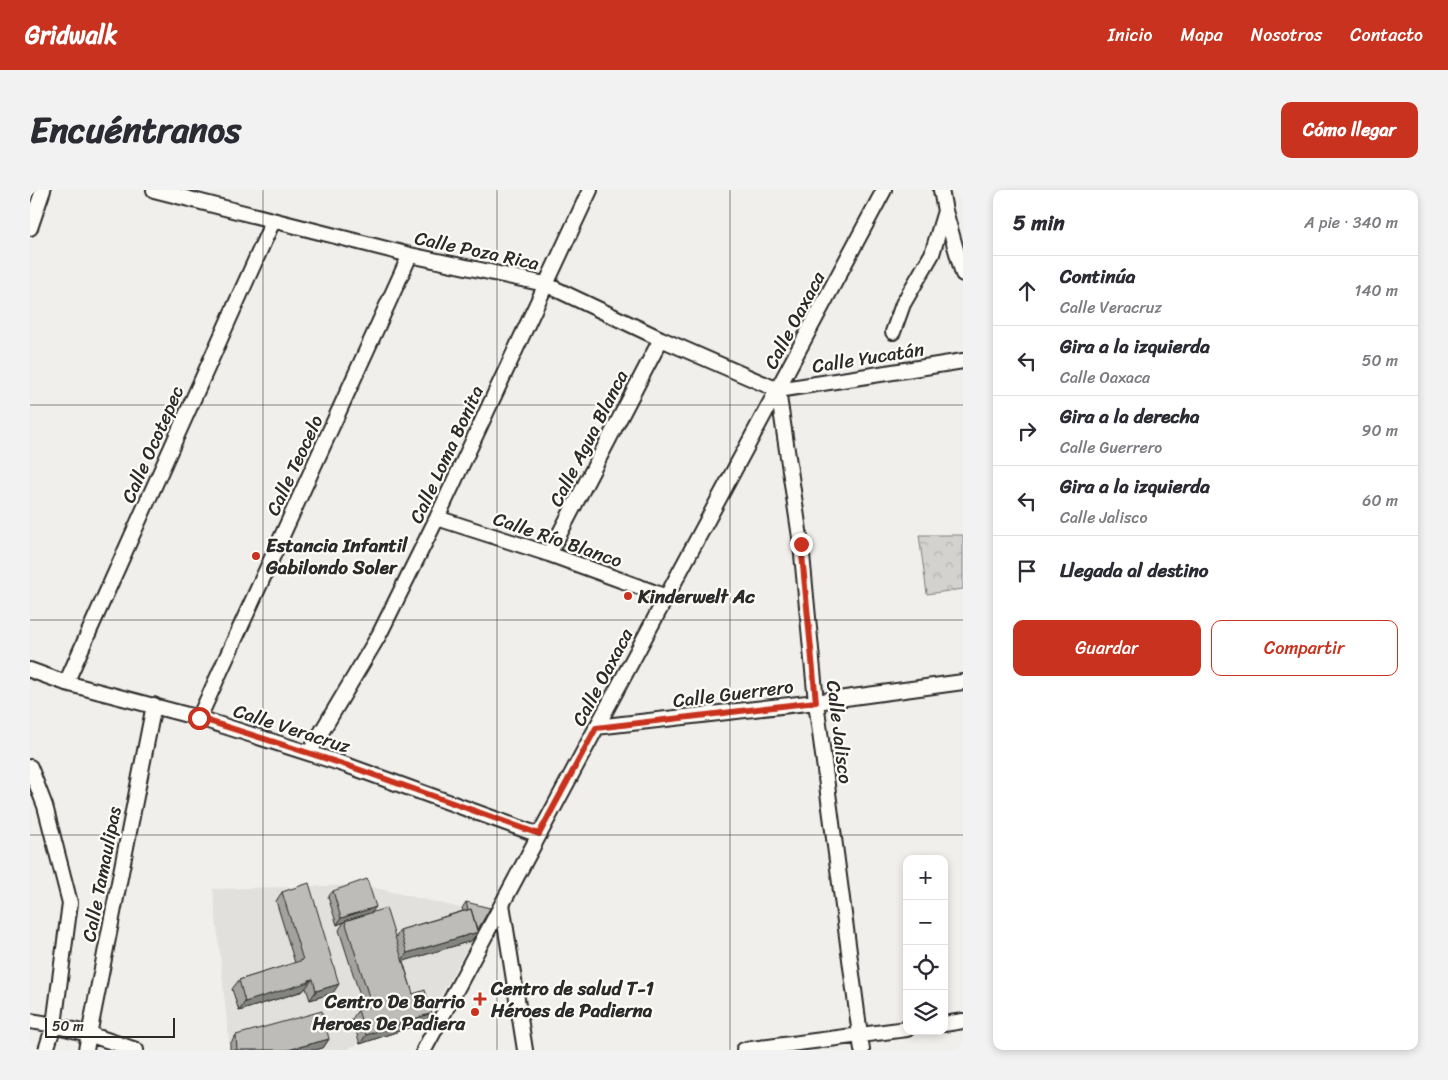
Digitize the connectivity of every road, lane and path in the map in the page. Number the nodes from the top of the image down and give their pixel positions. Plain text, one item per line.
1 (43, 190) edge
2 (154, 190) edge
3 (590, 190) edge
4 (884, 190) edge
5 (941, 190) edge
6 (945, 211) junction
7 (273, 221) junction
8 (30, 228) edge
9 (410, 255) junction
10 (963, 274) edge
11 (545, 284) junction
12 (893, 332) dead end
13 (660, 339) junction
14 (963, 361) edge
15 (778, 390) junction
16 (437, 518) junction
17 (549, 554) junction
18 (667, 597) junction
19 (30, 670) edge
20 (963, 682) edge
21 (66, 683) junction
22 (816, 702) junction
23 (154, 705) junction
24 (199, 718) junction
25 (596, 728) junction
26 (309, 753) junction
27 (30, 767) edge
28 (539, 834) junction
29 (502, 904) junction
30 (30, 1021) edge
31 (963, 1022) edge
32 (54, 1024) junction
33 (948, 1024) edge
34 (903, 1030) edge
35 (89, 1034) junction
36 (860, 1035) junction
37 (46, 1050) edge
38 (86, 1050) edge
39 (136, 1050) edge
40 (424, 1050) edge
41 (525, 1050) edge
42 (744, 1050) edge
43 (862, 1050) edge

1 - 8 street
2 - 7 street, Calle Poza Rica
3 - 11 street, Calle Loma Bonita
4 - 15 street, Calle Oaxaca
5 - 6 street
6 - 10 street
6 - 12 street
7 - 9 street, Calle Poza Rica
7 - 21 street, Calle Ocotepec
9 - 11 street, Calle Poza Rica
9 - 24 street, Calle Teocelo
11 - 13 street, Calle Poza Rica
11 - 16 street, Calle Loma Bonita
13 - 15 street, Calle Poza Rica
13 - 17 street, Calle Agua Blanca
14 - 15 street, Calle Yucatán
15 - 18 street, Calle Oaxaca
15 - 22 street, Calle Jalisco
16 - 17 street, Calle Río Blanco
16 - 26 street, Calle Loma Bonita
17 - 18 street, Calle Río Blanco
18 - 25 street, Calle Oaxaca
19 - 21 street, Calle Veracruz
20 - 22 street, Calle Guerrero
21 - 23 street, Calle Veracruz
22 - 25 street, Calle Guerrero
22 - 36 street, Calle Jalisco
23 - 24 street, Calle Veracruz
23 - 35 street, Calle Tamaulipas
24 - 26 street, Calle Veracruz
25 - 28 street, Calle Oaxaca
26 - 28 street, Calle Veracruz
27 - 32 street
28 - 29 street, Calle Oaxaca
29 - 40 street, Calle Oaxaca
29 - 41 street
30 - 32 street
31 - 33 street
32 - 35 street
32 - 37 street
34 - 36 street
35 - 38 street, Calle Tamaulipas
35 - 39 street
36 - 42 street
36 - 43 street, Calle Jalisco

